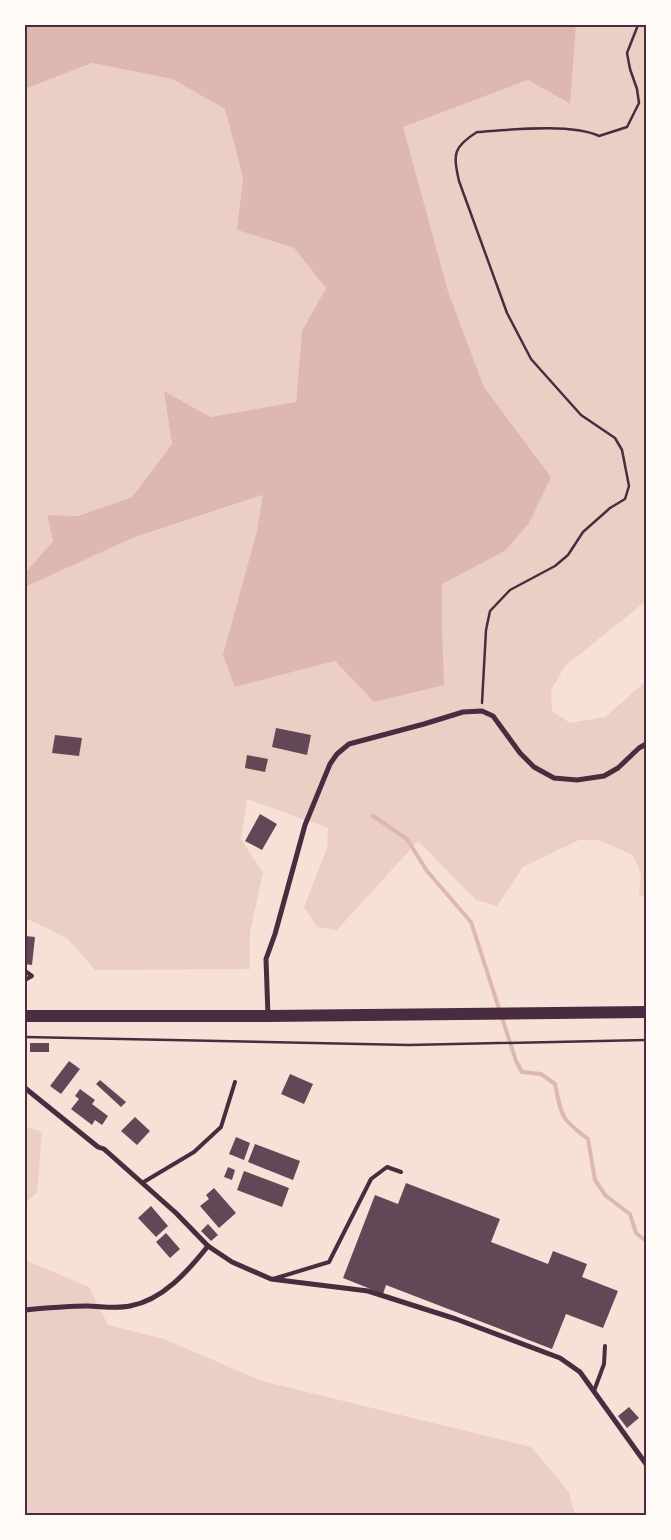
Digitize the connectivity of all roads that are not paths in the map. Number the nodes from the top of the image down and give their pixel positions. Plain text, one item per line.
1 (646, 744) edge
2 (25, 971) edge
3 (25, 980) edge
4 (646, 1012) edge
5 (25, 1016) edge
6 (268, 1016) junction
7 (235, 1082) dead end
8 (25, 1088) edge
9 (401, 1172) dead end
10 (142, 1182) junction
11 (208, 1246) junction
12 (271, 1279) junction
13 (25, 1310) edge
14 (605, 1346) dead end
15 (594, 1391) junction
16 (646, 1464) edge

1 - 6 street
2 - 3 lane
4 - 6 highway
5 - 6 highway
7 - 10 lane
8 - 10 street
9 - 12 lane
10 - 11 street
11 - 12 street
11 - 13 street
12 - 15 street
14 - 15 lane
15 - 16 street

